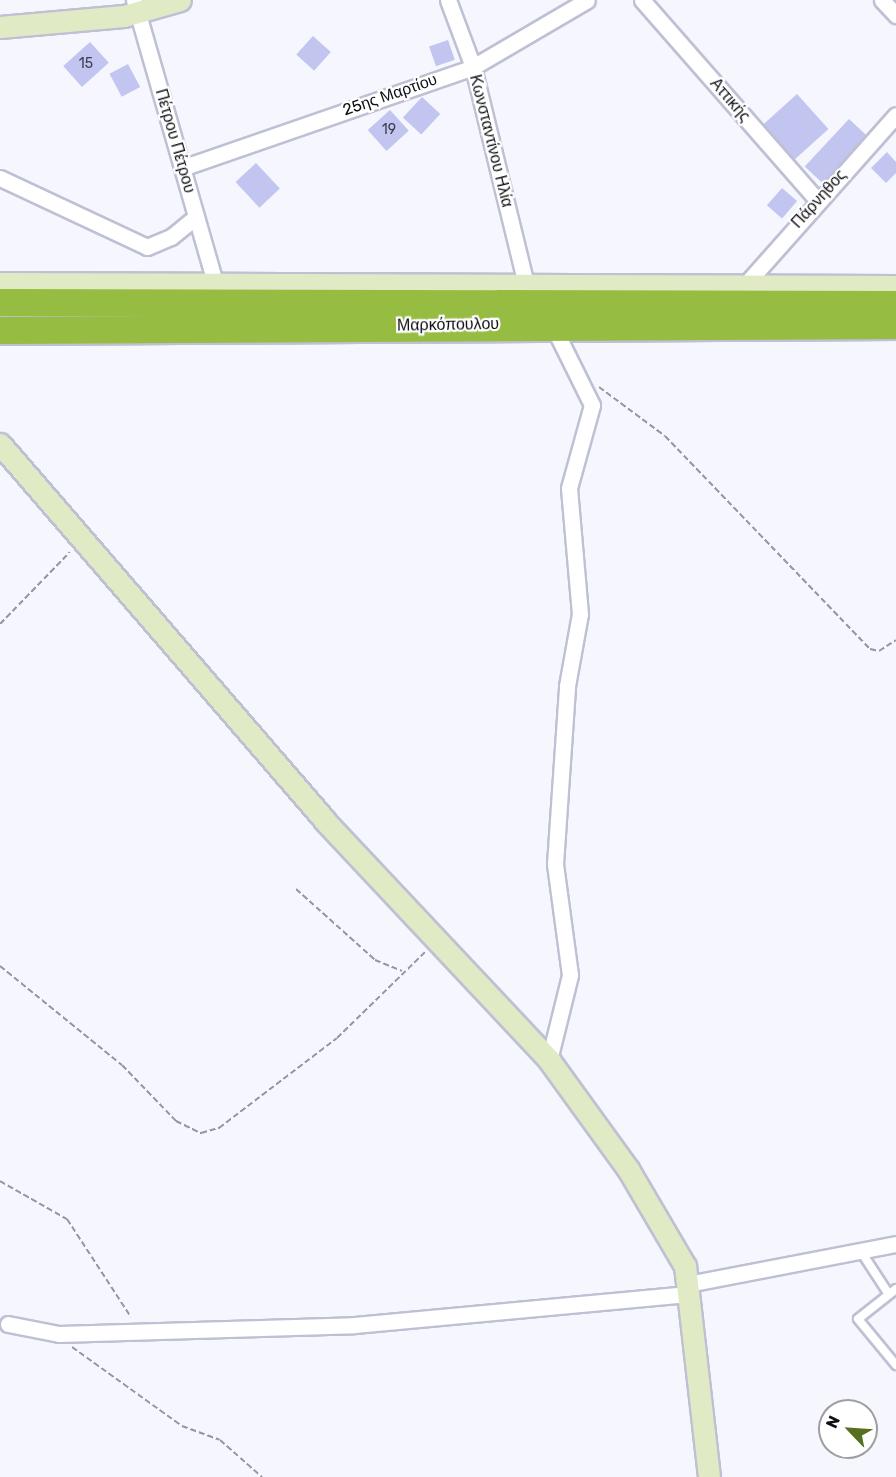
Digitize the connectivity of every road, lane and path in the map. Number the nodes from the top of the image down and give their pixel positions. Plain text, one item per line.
1 (180, 0) edge
2 (448, 0) edge
3 (586, 0) edge
4 (642, 0) edge
5 (882, 0) edge
6 (136, 7) edge
7 (896, 15) edge
8 (0, 27) edge
9 (472, 67) junction
10 (896, 115) edge
11 (182, 168) junction
12 (0, 178) edge
13 (817, 200) junction
14 (196, 218) junction
15 (0, 283) edge
16 (215, 283) junction
17 (526, 285) junction
18 (745, 285) junction
19 (896, 286) edge
20 (0, 302) edge
21 (896, 304) edge
22 (552, 324) junction
23 (896, 325) edge
24 (0, 330) edge
25 (46, 330) junction
26 (0, 342) edge
27 (583, 378) junction
28 (0, 444) edge
29 (84, 537) junction
30 (0, 624) edge
31 (896, 640) edge
32 (296, 889) dead end
33 (438, 940) junction
34 (0, 966) edge
35 (404, 971) junction
36 (549, 1060) junction
37 (0, 1181) edge
38 (896, 1244) edge
39 (860, 1250) junction
40 (688, 1289) junction
41 (892, 1291) edge
42 (8, 1324) dead end
43 (140, 1330) junction
44 (59, 1334) junction
45 (896, 1365) edge
46 (262, 1477) edge
47 (709, 1477) edge

1 - 6 street
2 - 9 street, Κωνσταντίνου Ηλία
3 - 9 street, 25ης Μαρτίου
4 - 13 street, Αττικής
5 - 7 street
6 - 8 street
6 - 11 street, Πέτρου Πέτρου
9 - 11 street, 25ης Μαρτίου
9 - 17 street, Κωνσταντίνου Ηλία
10 - 13 street, Πάρνηθος
11 - 14 street, Πέτρου Πέτρου
12 - 14 street
13 - 18 street, Πάρνηθος
14 - 16 street, Πέτρου Πέτρου
15 - 16 street
16 - 17 street
17 - 18 street
18 - 19 street
20 - 21 highway, Μαρκόπουλου
22 - 23 highway, Μαρκόπουλου
22 - 25 highway, Μαρκόπουλου
22 - 27 street
24 - 25 highway, Μαρκόπουλου
25 - 26 street
27 - 31 path
27 - 36 street
28 - 29 street
29 - 30 path
29 - 33 street
32 - 35 path
33 - 35 path
33 - 36 street
34 - 35 path
36 - 40 street
37 - 43 path
38 - 39 street
39 - 40 street
39 - 41 lane
40 - 43 street
40 - 47 street
41 - 45 lane
42 - 44 street
43 - 44 street
44 - 46 path

